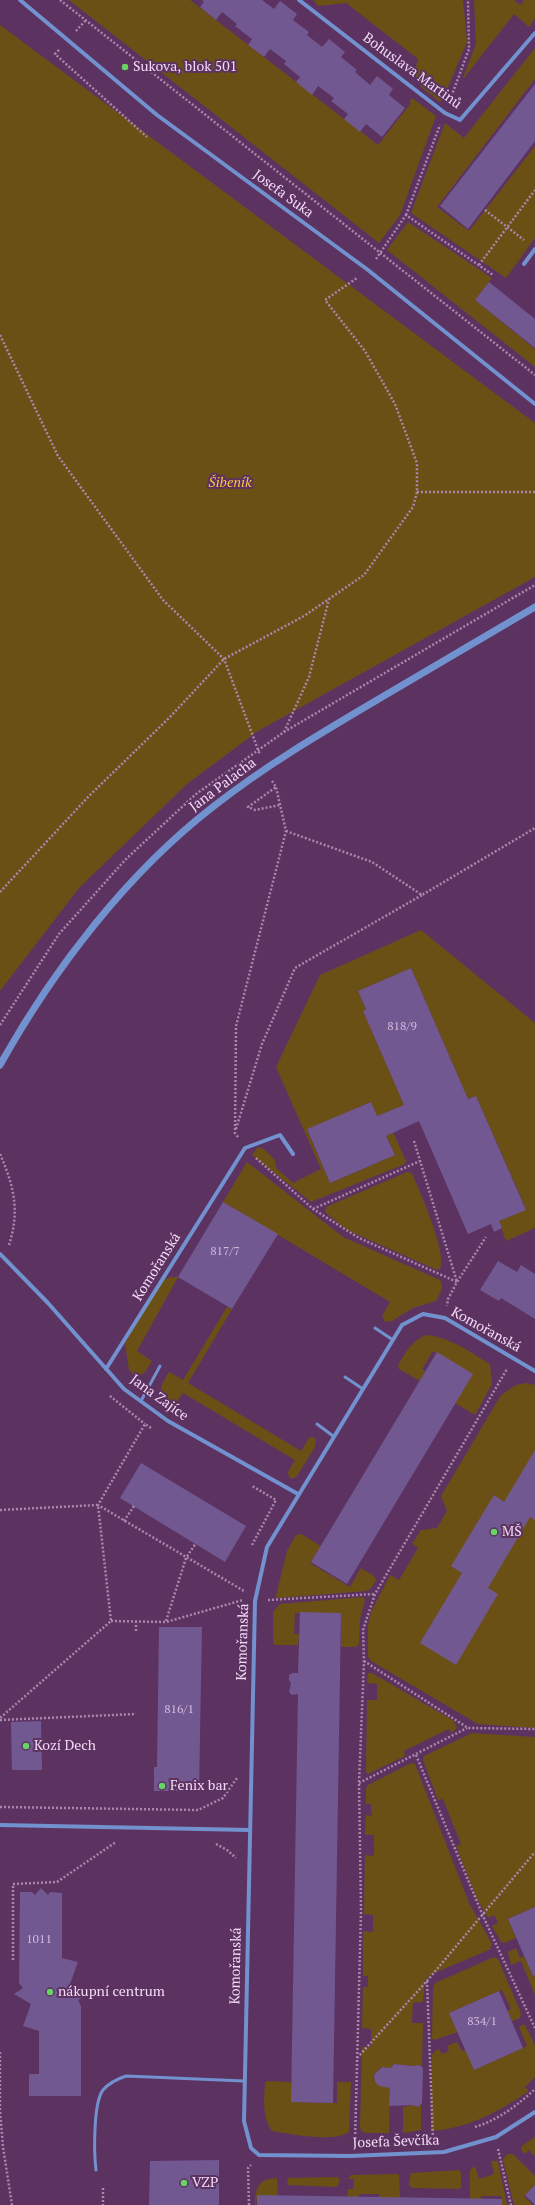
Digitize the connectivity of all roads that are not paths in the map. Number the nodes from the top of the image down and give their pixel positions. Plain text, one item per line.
1 (20, 0) edge
2 (299, 0) edge
3 (535, 33) edge
4 (535, 249) edge
5 (524, 264) dead end
6 (535, 404) edge
7 (535, 607) edge
8 (0, 1065) edge
9 (293, 1154) dead end
10 (0, 1254) edge
11 (375, 1328) dead end
12 (393, 1340) junction
13 (160, 1366) dead end
14 (106, 1368) junction
15 (535, 1371) edge
16 (346, 1377) dead end
17 (363, 1389) junction
18 (141, 1401) junction
19 (317, 1424) dead end
20 (333, 1436) junction
21 (298, 1494) junction
22 (0, 1825) edge
23 (250, 1830) junction
24 (244, 2081) junction
25 (535, 2112) edge
26 (259, 2156) joint
27 (96, 2170) dead end

1 - 6 street, Josefa Suka
2 - 3 street, Bohuslava Martinů
4 - 5 street
7 - 8 street, Jana Palacha
9 - 14 street, Komořanská
10 - 14 street, Jana Zajíce
11 - 12 lane
12 - 15 street, Komořanská
12 - 17 street, Komořanská
13 - 18 lane
14 - 18 street, Jana Zajíce
16 - 17 lane
17 - 20 street, Komořanská
18 - 21 street, Jana Zajíce
19 - 20 lane
20 - 21 street, Komořanská
21 - 23 street, Komořanská
22 - 23 street
23 - 24 street, Komořanská
24 - 26 street, Komořanská
24 - 27 lane
25 - 26 street, Josefa Ševčíka

